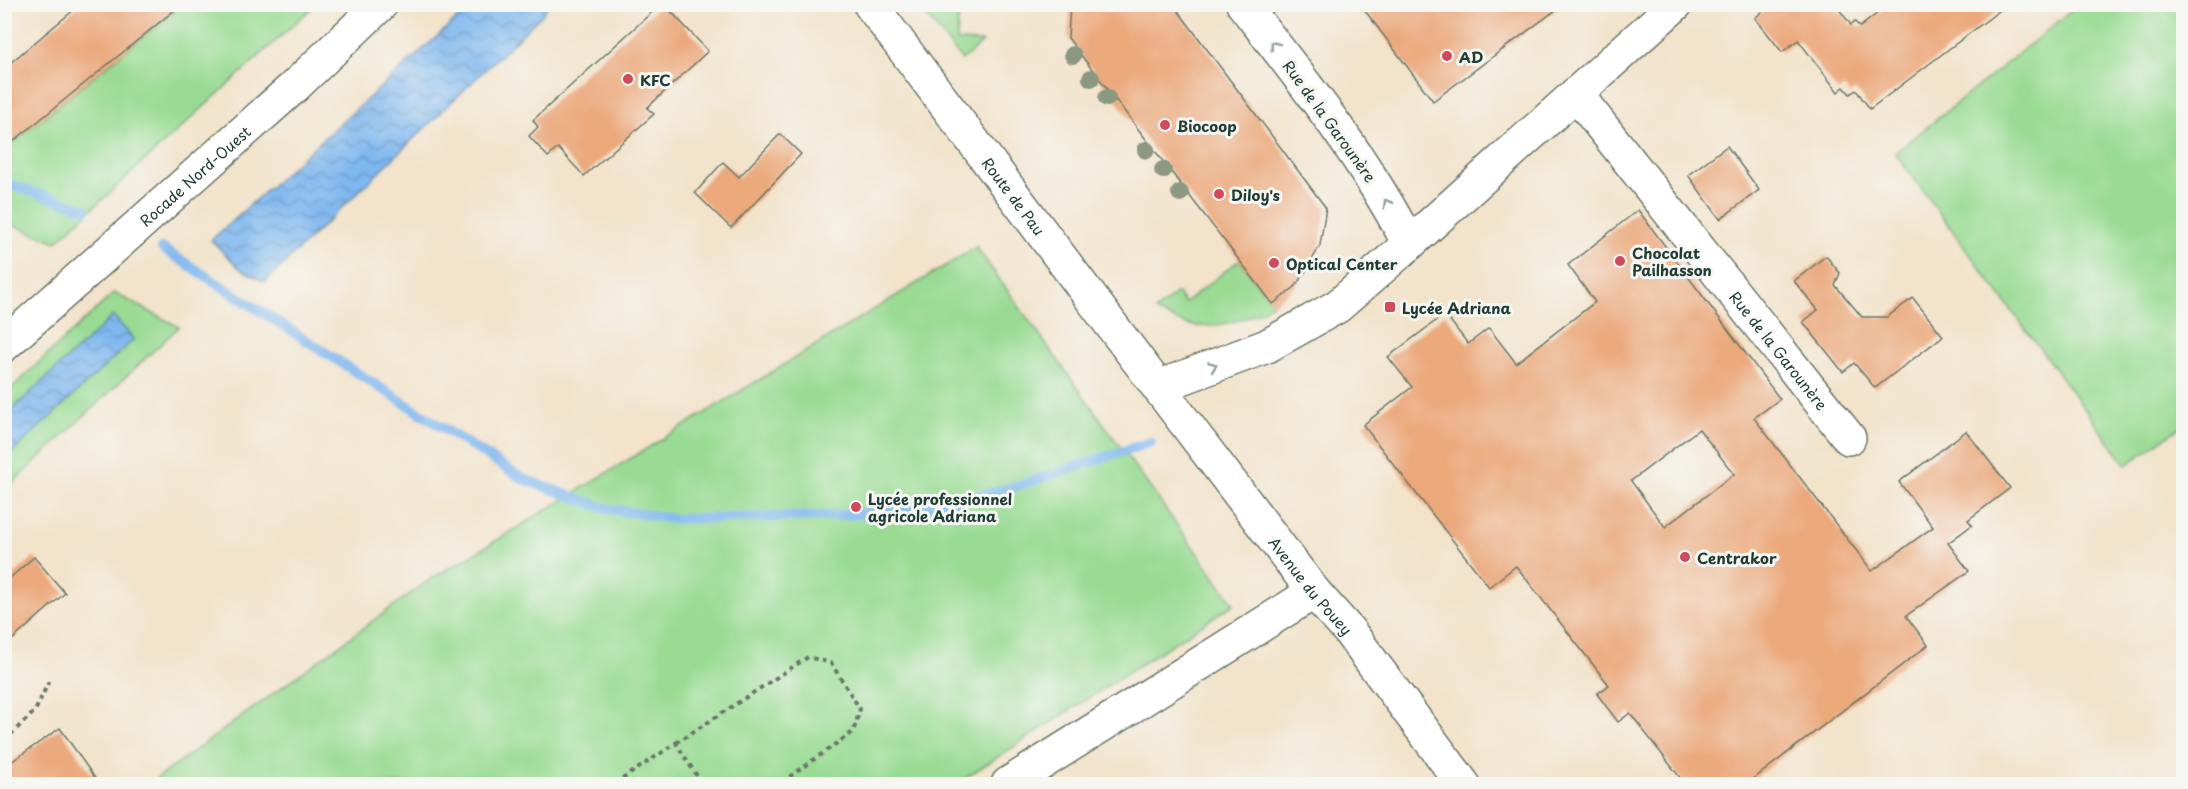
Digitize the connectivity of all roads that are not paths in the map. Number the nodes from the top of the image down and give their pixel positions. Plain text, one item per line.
1 (381, 4) edge
2 (870, 4) edge
3 (1243, 4) edge
4 (1676, 4) edge
5 (1576, 94) junction
6 (1408, 244) junction
7 (4, 345) edge
8 (1158, 387) junction
9 (1849, 438) dead end
10 (1314, 592) junction
11 (1008, 784) edge
12 (1463, 784) edge

1 - 7 main road, Rocade Nord-Ouest
2 - 8 main road, Route de Pau
6 -> 3 main road, Rue de la Garounère
4 - 5 main road
5 - 6 main road
5 - 9 main road, Rue de la Garounère
8 -> 6 main road
8 - 10 main road, Avenue du Pouey
10 - 11 main road
10 - 12 main road, Avenue du Pouey

